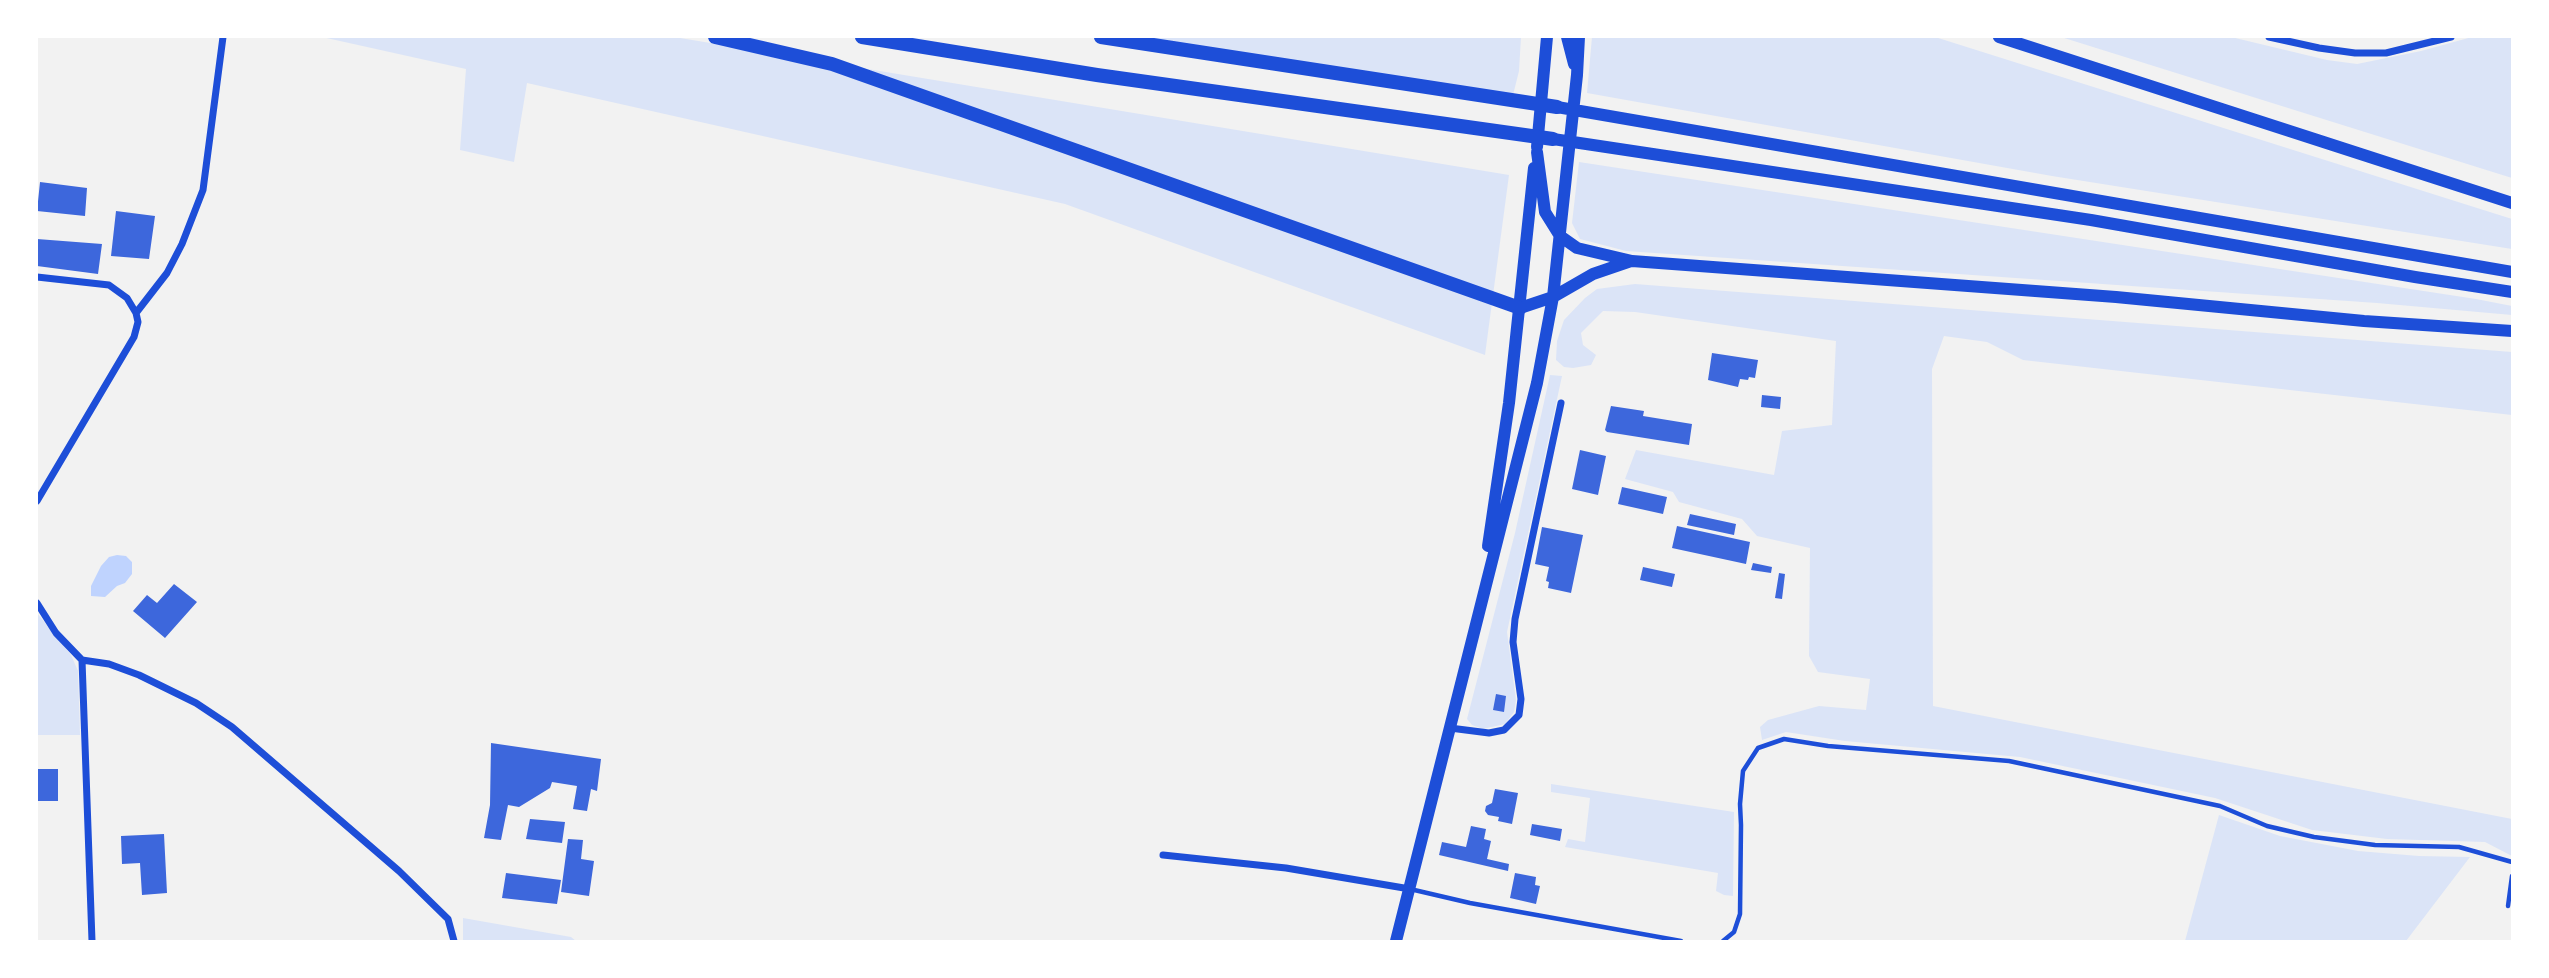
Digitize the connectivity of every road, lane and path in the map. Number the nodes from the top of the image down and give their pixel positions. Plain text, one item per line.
1 (223, 37) edge
2 (715, 37) edge
3 (862, 37) edge
4 (1101, 37) edge
5 (1547, 37) edge
6 (1567, 37) edge
7 (1579, 37) edge
8 (1999, 37) edge
9 (2269, 37) edge
10 (2451, 37) edge
11 (1577, 75) junction
12 (1557, 107) joint
13 (1553, 139) joint
14 (1536, 152) junction
15 (2512, 203) edge
16 (1560, 236) junction
17 (1632, 261) junction
18 (2512, 271) edge
19 (37, 277) edge
20 (2512, 292) edge
21 (1553, 298) junction
22 (1520, 308) junction
23 (136, 313) junction
24 (2512, 331) edge
25 (1561, 403) dead end
26 (37, 501) edge
27 (37, 603) edge
28 (1477, 615) junction
29 (82, 660) junction
30 (1449, 727) junction
31 (1163, 855) dead end
32 (2512, 862) edge
33 (2512, 877) edge
34 (1410, 889) junction
35 (2508, 906) dead end
36 (92, 941) edge
37 (454, 941) edge
38 (1396, 941) edge
39 (1681, 941) edge
40 (1723, 941) edge

1 - 23 street
2 - 22 highway
3 - 13 highway
4 - 12 highway
5 - 14 main road
6 - 11 main road
7 - 11 main road
8 - 15 main road
9 - 10 street
11 - 16 main road
12 - 18 main road
13 - 20 main road
14 - 16 main road
14 - 22 main road
16 - 17 main road
16 - 21 main road
17 - 21 main road
17 - 24 main road
19 - 23 street
21 - 22 main road
21 - 28 main road
22 - 28 main road
23 - 26 street
25 - 30 street
27 - 29 street
28 - 30 main road
29 - 36 street
29 - 37 street
30 - 34 main road
31 - 34 street
32 - 40 lane
33 - 35 lane
34 - 38 main road
34 - 39 lane

